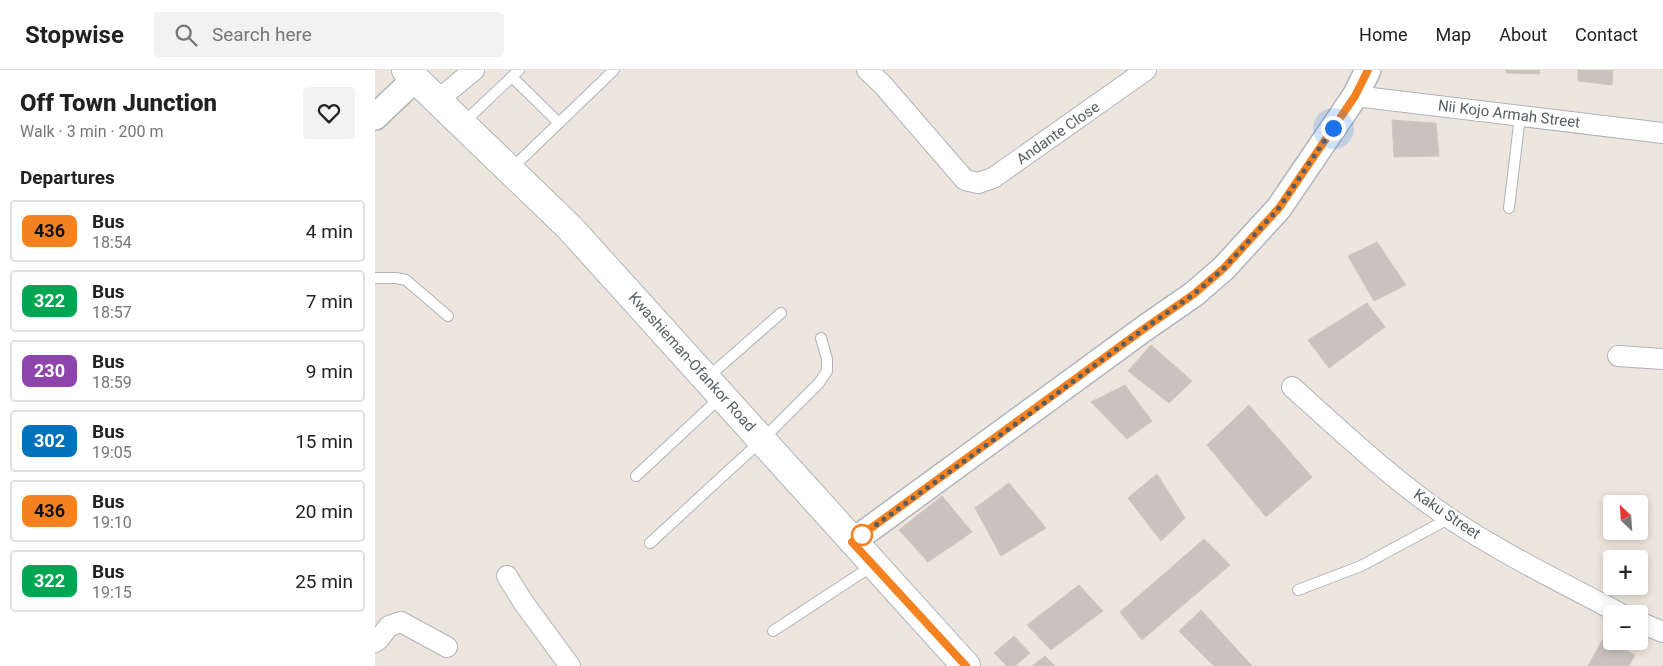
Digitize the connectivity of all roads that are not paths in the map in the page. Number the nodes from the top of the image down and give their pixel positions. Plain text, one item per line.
1 (474, 70) edge
2 (614, 70) edge
3 (867, 70) edge
4 (1146, 70) edge
5 (1368, 70) edge
6 (515, 73) edge
7 (411, 74) edge
8 (1355, 96) junction
9 (438, 100) junction
10 (1520, 116) junction
11 (375, 117) edge
12 (463, 123) junction
13 (559, 123) junction
14 (1663, 133) edge
15 (511, 170) junction
16 (1509, 208) dead end
17 (375, 278) edge
18 (781, 313) dead end
19 (449, 316) dead end
20 (821, 338) dead end
21 (1618, 356) dead end
22 (1663, 359) edge
23 (715, 387) junction
24 (1292, 387) dead end
25 (762, 440) junction
26 (636, 476) dead end
27 (1449, 518) junction
28 (852, 542) junction
29 (650, 543) dead end
30 (873, 565) junction
31 (507, 576) dead end
32 (1299, 590) dead end
33 (1604, 605) edge
34 (1648, 626) edge
35 (773, 631) dead end
36 (1663, 632) edge
37 (375, 642) edge
38 (447, 647) dead end
39 (570, 666) edge
40 (966, 666) edge

1 - 9 street
2 - 13 lane
3 - 4 street, Andante Close
5 - 8 street
6 - 12 lane
6 - 13 lane
7 - 9 main road, Kwashieman-Ofankor Road
7 - 11 street
8 - 10 street, Nii Kojo Armah Street
8 - 28 street
9 - 12 main road, Kwashieman-Ofankor Road
10 - 14 street, Nii Kojo Armah Street
10 - 16 lane
12 - 15 main road, Kwashieman-Ofankor Road
13 - 15 lane
15 - 23 main road, Kwashieman-Ofankor Road
17 - 19 lane
18 - 23 lane
20 - 25 lane
21 - 22 street
23 - 25 main road, Kwashieman-Ofankor Road
23 - 26 lane
24 - 27 street, Kaku Street
25 - 28 main road, Kwashieman-Ofankor Road
25 - 29 lane
27 - 32 lane
27 - 33 street, Kaku Street
28 - 30 main road, Kwashieman-Ofankor Road
30 - 35 lane
30 - 40 main road, Kwashieman-Ofankor Road
31 - 39 street
34 - 36 street
37 - 38 street

